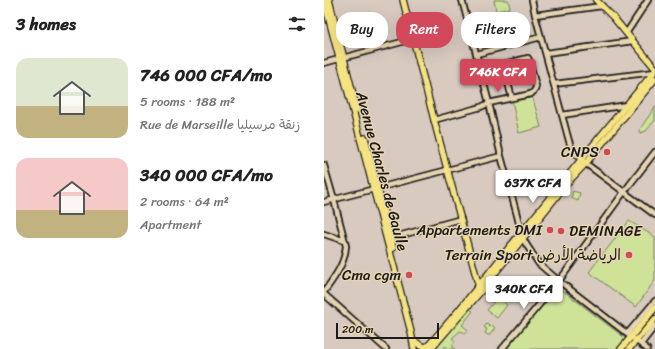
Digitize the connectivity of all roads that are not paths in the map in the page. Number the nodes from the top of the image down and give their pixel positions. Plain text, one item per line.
1 (324, 0) edge
2 (329, 0) edge
3 (403, 0) edge
4 (462, 0) edge
5 (532, 0) edge
6 (596, 0) edge
7 (648, 1) edge
8 (655, 1) edge
9 (602, 6) junction
10 (406, 12) edge
11 (535, 15) junction
12 (626, 32) junction
13 (541, 37) junction
14 (633, 40) junction
15 (396, 44) edge
16 (415, 48) edge
17 (546, 53) junction
18 (477, 54) junction
19 (342, 58) junction
20 (324, 63) edge
21 (655, 73) edge
22 (554, 84) junction
23 (512, 98) junction
24 (489, 103) junction
25 (627, 104) junction
26 (562, 115) junction
27 (434, 120) junction
28 (655, 152) edge
29 (501, 156) junction
30 (584, 161) junction
31 (324, 165) edge
32 (447, 171) junction
33 (376, 189) junction
34 (624, 192) junction
35 (334, 200) junction
36 (324, 202) edge
37 (655, 215) edge
38 (461, 219) junction
39 (324, 234) edge
40 (522, 236) junction
41 (388, 238) junction
42 (345, 241) junction
43 (559, 281) junction
44 (480, 288) junction
45 (324, 293) edge
46 (655, 301) edge
47 (655, 308) edge
48 (655, 319) edge
49 (655, 326) edge
50 (634, 339) junction
51 (416, 342) junction
52 (428, 348) edge
53 (386, 349) edge
54 (414, 349) edge
55 (417, 349) edge
56 (502, 349) edge
57 (621, 349) edge
58 (629, 349) edge
59 (647, 349) edge

1 - 19 main road, Avenue Charles de Gaulle
2 - 19 main road, Avenue Charles de Gaulle
3 - 10 main road
4 - 18 street
5 - 11 street
6 - 9 main road
7 - 8 street
7 - 12 street
9 - 11 street
9 - 12 main road
11 - 13 street
12 - 14 main road
13 - 17 street
13 - 18 street
14 - 17 street
14 - 21 main road
15 - 19 street
16 - 27 main road
17 - 22 street
18 - 24 street
19 - 20 street
19 - 33 main road, Avenue Charles de Gaulle
21 - 22 street
21 - 25 main road
21 - 30 main road
22 - 26 street
23 - 23 street
23 - 24 street
24 - 27 street
24 - 29 street
25 - 26 street
25 - 30 main road
26 - 30 street
27 - 32 main road
28 - 34 street
29 - 32 street
29 - 40 street
30 - 34 street
30 - 40 main road
31 - 35 street
32 - 33 street
32 - 38 main road
33 - 35 street
33 - 41 main road, Avenue Charles de Gaulle
34 - 37 street
34 - 43 street
35 - 36 street
35 - 42 street
38 - 41 street
38 - 44 main road
39 - 42 street
40 - 43 street
40 - 44 main road
41 - 51 main road, Avenue Charles de Gaulle
41 - 54 main road, Avenue Charles de Gaulle
42 - 45 street
43 - 50 street
43 - 56 street
44 - 52 main road
45 - 53 street
46 - 50 street
47 - 50 main road
48 - 50 main road
49 - 50 street
50 - 57 main road
50 - 58 main road
50 - 59 street
51 - 52 main road
51 - 55 main road, Avenue Charles de Gaulle

